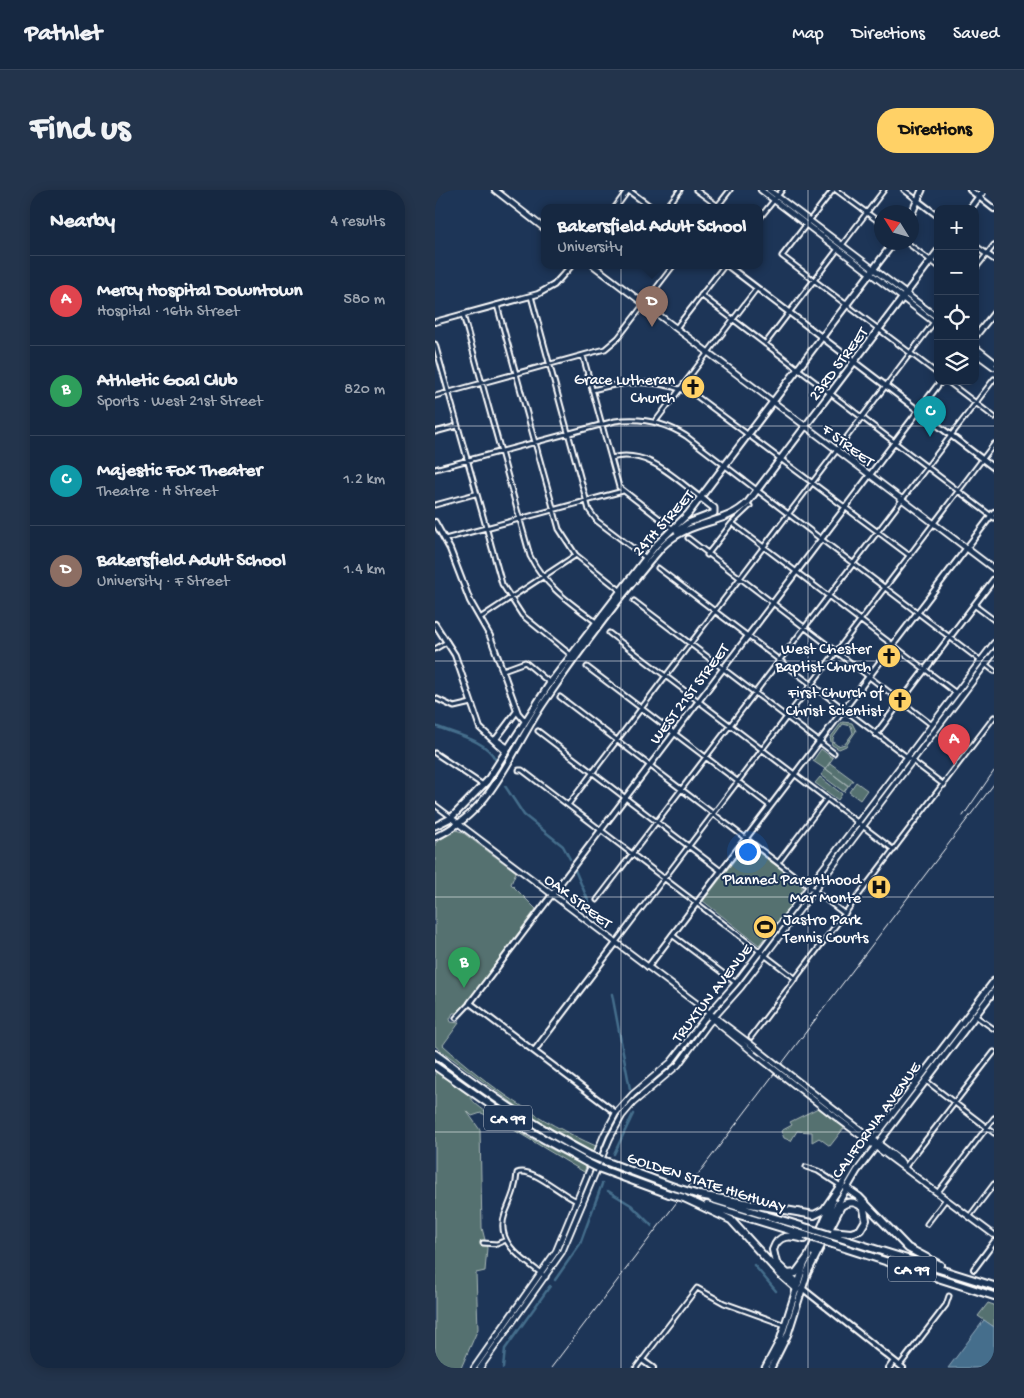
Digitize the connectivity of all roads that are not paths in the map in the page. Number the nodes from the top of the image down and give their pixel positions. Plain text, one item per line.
1 (439, 190) edge
2 (495, 190) edge
3 (628, 190) edge
4 (680, 190) edge
5 (696, 190) edge
6 (730, 190) edge
7 (761, 190) edge
8 (769, 190) edge
9 (782, 190) edge
10 (835, 190) edge
11 (883, 190) edge
12 (904, 190) edge
13 (922, 190) edge
14 (970, 190) edge
15 (984, 190) edge
16 (435, 191) edge
17 (979, 197) junction
18 (776, 198) junction
19 (917, 200) junction
20 (618, 204) edge
21 (647, 204) edge
22 (669, 204) edge
23 (713, 204) edge
24 (719, 204) edge
25 (915, 205) edge
26 (973, 205) edge
27 (994, 208) edge
28 (866, 213) junction
29 (934, 213) edge
30 (763, 214) edge
31 (874, 219) edge
32 (808, 223) junction
33 (541, 226) edge
34 (994, 245) edge
35 (840, 247) junction
36 (979, 249) edge
37 (888, 250) edge
38 (917, 250) edge
39 (987, 254) junction
40 (934, 257) edge
41 (994, 260) edge
42 (931, 261) junction
43 (934, 263) edge
44 (979, 264) edge
45 (568, 269) edge
46 (598, 269) edge
47 (671, 269) edge
48 (721, 269) edge
49 (732, 269) edge
50 (872, 272) junction
51 (814, 280) junction
52 (757, 288) junction
53 (701, 295) junction
54 (531, 296) junction
55 (904, 296) junction
56 (644, 303) junction
57 (847, 305) junction
58 (497, 306) junction
59 (790, 313) junction
60 (994, 313) edge
61 (463, 315) junction
62 (733, 320) junction
63 (934, 320) edge
64 (435, 322) edge
65 (934, 326) edge
66 (676, 328) junction
67 (879, 329) junction
68 (979, 332) edge
69 (822, 338) junction
70 (435, 344) edge
71 (765, 344) junction
72 (979, 350) edge
73 (709, 352) junction
74 (911, 353) junction
75 (583, 356) junction
76 (979, 356) edge
77 (854, 362) junction
78 (994, 362) edge
79 (549, 365) junction
80 (994, 367) edge
81 (798, 369) junction
82 (934, 371) edge
83 (516, 374) junction
84 (994, 379) edge
85 (482, 384) junction
86 (938, 385) edge
87 (952, 385) edge
88 (886, 386) junction
89 (681, 389) junction
90 (593, 390) junction
91 (448, 393) junction
92 (830, 394) junction
93 (435, 396) edge
94 (774, 402) junction
95 (975, 403) junction
96 (918, 411) junction
97 (994, 417) edge
98 (862, 418) junction
99 (655, 422) junction
100 (602, 424) junction
101 (457, 426) junction
102 (806, 426) junction
103 (435, 432) edge
104 (568, 433) junction
105 (749, 434) junction
106 (950, 435) junction
107 (534, 442) junction
108 (894, 442) junction
109 (994, 444) edge
110 (837, 450) junction
111 (500, 451) junction
112 (611, 458) junction
113 (781, 458) junction
114 (466, 460) junction
115 (982, 460) junction
116 (725, 466) junction
117 (926, 467) junction
118 (994, 468) edge
119 (435, 469) edge
120 (870, 475) junction
121 (813, 482) junction
122 (623, 490) junction
123 (757, 491) junction
124 (958, 492) junction
125 (475, 494) junction
126 (701, 498) junction
127 (902, 499) junction
128 (586, 500) junction
129 (435, 505) edge
130 (750, 506) dead end
131 (845, 507) junction
132 (552, 510) junction
133 (789, 515) junction
134 (993, 515) edge
135 (518, 519) junction
136 (435, 522) edge
137 (732, 523) junction
138 (934, 524) junction
139 (485, 528) junction
140 (674, 529) junction
141 (877, 531) junction
142 (688, 538) dead end
143 (445, 539) junction
144 (670, 539) junction
145 (821, 539) junction
146 (764, 547) junction
147 (966, 548) junction
148 (707, 554) junction
149 (576, 555) junction
150 (910, 556) junction
151 (645, 558) junction
152 (853, 564) junction
153 (658, 568) dead end
154 (994, 569) edge
155 (796, 571) junction
156 (543, 577) junction
157 (994, 578) edge
158 (739, 579) junction
159 (885, 588) junction
160 (621, 590) junction
161 (828, 596) junction
162 (510, 599) junction
163 (634, 601) dead end
164 (772, 604) junction
165 (974, 605) junction
166 (715, 611) junction
167 (917, 613) junction
168 (480, 618) junction
169 (861, 620) junction
170 (994, 620) edge
171 (597, 623) junction
172 (435, 624) edge
173 (804, 628) junction
174 (609, 633) dead end
175 (747, 636) junction
176 (949, 637) junction
177 (447, 642) junction
178 (691, 643) junction
179 (994, 643) edge
180 (893, 645) junction
181 (435, 649) edge
182 (836, 652) junction
183 (994, 652) edge
184 (571, 655) junction
185 (985, 655) junction
186 (780, 660) junction
187 (981, 661) junction
188 (985, 664) junction
189 (587, 667) dead end
190 (723, 668) junction
191 (925, 669) junction
192 (503, 670) junction
193 (981, 670) junction
194 (994, 671) edge
195 (666, 676) junction
196 (868, 677) junction
197 (550, 683) junction
198 (812, 685) junction
199 (958, 691) junction
200 (755, 692) junction
201 (560, 697) dead end
202 (435, 698) edge
203 (698, 700) junction
204 (901, 701) junction
205 (471, 703) junction
206 (957, 703) junction
207 (641, 708) junction
208 (844, 709) junction
209 (517, 711) junction
210 (787, 717) junction
211 (994, 717) edge
212 (524, 720) junction
213 (731, 724) junction
214 (932, 725) junction
215 (538, 730) dead end
216 (484, 733) junction
217 (673, 733) junction
218 (876, 734) junction
219 (496, 739) junction
220 (617, 740) junction
221 (521, 742) junction
222 (819, 742) junction
223 (763, 749) junction
224 (507, 750) junction
225 (435, 752) edge
226 (834, 753) dead end
227 (706, 757) junction
228 (907, 758) junction
229 (913, 761) junction
230 (649, 765) junction
231 (519, 770) dead end
232 (592, 773) junction
233 (795, 774) junction
234 (738, 782) junction
235 (944, 785) junction
236 (483, 786) junction
237 (681, 789) junction
238 (625, 797) junction
239 (827, 798) junction
240 (435, 805) edge
241 (568, 805) junction
242 (770, 806) junction
243 (714, 814) junction
244 (451, 818) junction
245 (657, 822) junction
246 (858, 822) junction
247 (459, 824) junction
248 (435, 826) edge
249 (863, 826) junction
250 (600, 829) junction
251 (435, 838) edge
252 (746, 838) junction
253 (689, 846) junction
254 (894, 850) junction
255 (632, 854) junction
256 (778, 863) junction
257 (721, 870) junction
258 (665, 878) junction
259 (809, 886) junction
260 (815, 890) junction
261 (551, 894) junction
262 (597, 900) dead end
263 (697, 903) junction
264 (845, 914) junction
265 (672, 935) junction
266 (615, 943) junction
267 (760, 951) junction
268 (765, 954) junction
269 (648, 967) junction
270 (796, 978) junction
271 (994, 981) edge
272 (736, 983) junction
273 (994, 991) edge
274 (470, 1003) junction
275 (973, 1013) junction
276 (709, 1014) junction
277 (455, 1018) dead end
278 (714, 1018) junction
279 (994, 1029) edge
280 (751, 1037) dead end
281 (533, 1051) junction
282 (994, 1052) edge
283 (435, 1054) edge
284 (671, 1062) junction
285 (435, 1066) edge
286 (923, 1079) junction
287 (638, 1098) junction
288 (955, 1103) junction
289 (616, 1113) junction
290 (994, 1118) edge
291 (987, 1127) junction
292 (994, 1133) edge
293 (874, 1143) junction
294 (806, 1167) dead end
295 (905, 1167) junction
296 (994, 1184) edge
297 (842, 1187) junction
298 (938, 1192) junction
299 (841, 1197) junction
300 (946, 1199) junction
301 (722, 1200) junction
302 (577, 1201) junction
303 (715, 1210) junction
304 (969, 1217) junction
305 (832, 1221) junction
306 (927, 1224) dead end
307 (831, 1233) junction
308 (571, 1234) junction
309 (994, 1235) edge
310 (805, 1237) junction
311 (506, 1240) junction
312 (994, 1242) edge
313 (483, 1243) dead end
314 (808, 1257) junction
315 (973, 1269) dead end
316 (807, 1273) junction
317 (787, 1274) junction
318 (543, 1275) junction
319 (967, 1277) junction
320 (994, 1286) edge
321 (799, 1287) junction
322 (949, 1296) dead end
323 (994, 1296) edge
324 (785, 1325) junction
325 (779, 1348) junction
326 (642, 1360) junction
327 (894, 1361) junction
328 (769, 1367) edge
329 (902, 1367) edge
330 (474, 1368) edge
331 (480, 1368) edge
332 (636, 1368) edge
333 (653, 1368) edge
334 (889, 1368) edge

1 - 16 street
2 - 33 main road
3 - 20 street
3 - 21 street
4 - 22 street
5 - 23 street
6 - 24 street
7 - 18 main road
8 - 18 main road
9 - 18 street
10 - 28 street
10 - 32 street
11 - 28 street
12 - 19 street
13 - 19 main road
14 - 17 street
15 - 17 main road
17 - 26 main road
17 - 27 street
18 - 30 street
18 - 32 main road
19 - 25 main road
19 - 29 street
28 - 31 street
28 - 35 street
32 - 35 main road
32 - 51 street
34 - 39 street
35 - 50 main road
35 - 50 main road
35 - 51 street
36 - 39 street
37 - 50 main road, 24TH STREET
38 - 42 street
39 - 41 street
39 - 44 street
40 - 42 main road, 23RD STREET
42 - 43 street
42 - 55 main road, 23RD STREET
45 - 54 street
46 - 56 main road, F STREET
47 - 56 street
48 - 53 street
49 - 52 street
50 - 55 main road
50 - 57 main road, 24TH STREET
51 - 57 street
51 - 59 street
52 - 59 street
52 - 62 street
53 - 62 street
53 - 66 street
54 - 58 street
54 - 79 street
55 - 63 main road
55 - 67 main road, 23RD STREET
56 - 66 main road, F STREET
56 - 75 street
57 - 67 street
57 - 69 main road, 24TH STREET
58 - 61 street
58 - 83 street
59 - 69 street
59 - 71 street
60 - 68 street
61 - 64 street
61 - 85 street
62 - 71 street
62 - 73 street
65 - 74 street
66 - 73 main road, F STREET
67 - 74 street
67 - 77 main road, 23RD STREET
69 - 77 street
69 - 81 main road, 24TH STREET
70 - 91 street
71 - 81 street
72 - 78 main road
73 - 89 street
73 - 94 main road, F STREET
74 - 82 street
74 - 88 street
75 - 79 street
75 - 90 street
76 - 80 main road
77 - 88 street
77 - 92 main road, 23RD STREET
79 - 83 street
79 - 104 street
81 - 92 street
81 - 94 main road, 24TH STREET
83 - 85 street
83 - 107 street
84 - 95 street
85 - 91 street
85 - 111 street
86 - 96 street, WEST 21ST STREET
87 - 95 street
88 - 96 street
88 - 98 street
89 - 90 street
89 - 99 street
89 - 105 street
90 - 100 street
91 - 93 street
91 - 101 street
92 - 98 street
92 - 102 main road, 23RD STREET
94 - 102 main road, F STREET
94 - 105 main road, 24TH STREET
95 - 97 street
95 - 106 street
96 - 106 street
96 - 108 street, WEST 21ST STREET
98 - 108 street
98 - 110 street
99 - 100 street
99 - 116 street
100 - 104 street
100 - 112 street
101 - 103 street
101 - 114 street
102 - 110 main road, F STREET
102 - 113 main road, 23RD STREET
104 - 107 street
104 - 128 street
105 - 113 street
105 - 116 main road, 24TH STREET
106 - 115 street
106 - 117 street
107 - 111 street
107 - 132 street
108 - 117 street
108 - 120 street, WEST 21ST STREET
109 - 115 street
110 - 120 main road, F STREET
110 - 121 street
111 - 114 street
111 - 135 street
112 - 122 street
112 - 126 street
113 - 121 street
113 - 123 main road, 23RD STREET
114 - 119 street
114 - 125 street
115 - 118 street
115 - 124 street
116 - 123 street
116 - 126 main road, 24TH STREET
117 - 124 street
117 - 127 street
120 - 127 main road, F STREET
120 - 131 street, WEST 21ST STREET
121 - 131 street
121 - 133 street
122 - 128 street
122 - 140 street
123 - 133 street
123 - 144 main road, 24TH STREET
124 - 134 street
124 - 138 street
125 - 129 street
125 - 139 street
126 - 140 main road, 24TH STREET
126 - 144 main road
127 - 138 main road, F STREET
127 - 141 street
128 - 132 street
128 - 151 street
130 - 137 street
131 - 141 street
131 - 145 street, WEST 21ST STREET
132 - 135 street
132 - 149 street
133 - 145 street
133 - 146 street
134 - 147 street
135 - 139 street
135 - 156 street
136 - 143 street
137 - 146 street
137 - 148 street
138 - 147 main road, F STREET
138 - 150 street
139 - 143 street
139 - 162 street
140 - 151 main road, 24TH STREET
141 - 150 street
141 - 152 street
142 - 148 street
143 - 168 street
144 - 221 main road, 24TH STREET
145 - 152 street
145 - 155 street, WEST 21ST STREET
146 - 155 street
146 - 158 street
147 - 154 main road, F STREET
147 - 167 street
148 - 158 street
149 - 156 street
149 - 160 street
150 - 159 street
151 - 160 main road, 24TH STREET
152 - 159 street
152 - 161 street
153 - 166 street
155 - 161 street
155 - 164 street, WEST 21ST STREET
156 - 162 street
156 - 171 street
157 - 165 street
158 - 164 street
158 - 166 street
159 - 167 street
159 - 169 street
160 - 171 main road, 24TH STREET
161 - 169 street
161 - 173 street
162 - 168 street
162 - 184 street
163 - 178 street
164 - 173 street
164 - 175 street, WEST 21ST STREET
165 - 170 street
165 - 176 street
166 - 175 street
166 - 178 street
167 - 176 street
167 - 180 street
168 - 192 street
169 - 180 street
169 - 182 street
171 - 184 main road, 24TH STREET
172 - 177 street
173 - 182 street
173 - 186 street
174 - 195 street
175 - 186 street
175 - 190 street, WEST 21ST STREET
176 - 187 street
176 - 191 street
177 - 181 street
177 - 205 street
178 - 190 street
178 - 195 street
179 - 185 main road, TRUXTUN AVENUE
180 - 191 street
180 - 196 street
182 - 196 street
182 - 198 street
183 - 188 main road, TRUXTUN AVENUE
184 - 197 main road, 24TH STREET
185 - 187 main road, TRUXTUN AVENUE
185 - 188 main road
186 - 198 street
186 - 200 street
187 - 193 main road
187 - 199 main road, TRUXTUN AVENUE
188 - 193 main road, TRUXTUN AVENUE
188 - 194 street
189 - 207 street
190 - 200 street
190 - 203 street, WEST 21ST STREET
191 - 199 street
191 - 204 street
192 - 197 street
192 - 209 street
193 - 206 main road, TRUXTUN AVENUE
195 - 203 street
195 - 207 street
196 - 204 street
196 - 208 street
197 - 212 main road, 24TH STREET
198 - 208 street
198 - 210 street
199 - 206 main road
199 - 214 main road, TRUXTUN AVENUE
200 - 210 street
200 - 213 street
201 - 220 street
202 - 205 street
203 - 213 street
203 - 217 street, WEST 21ST STREET
204 - 214 street
204 - 218 street
205 - 216 street
206 - 229 main road, TRUXTUN AVENUE
207 - 217 street
207 - 220 street
208 - 218 street
208 - 222 street
209 - 212 street
209 - 219 street
210 - 222 street
210 - 223 street
211 - 235 street
212 - 221 main road
212 - 224 main road, 24TH STREET
213 - 223 street
213 - 227 street
214 - 228 main road, TRUXTUN AVENUE
215 - 232 street
216 - 219 street
216 - 224 street
217 - 227 street
217 - 230 street, WEST 21ST STREET
218 - 228 street
219 - 224 street
220 - 230 street
220 - 232 street
221 - 247 main road, 24TH STREET
222 - 226 street
222 - 233 street
223 - 233 street
223 - 234 street
224 - 236 main road, 24TH STREET
225 - 236 street
227 - 234 street
227 - 237 street
228 - 229 street
228 - 246 main road, TRUXTUN AVENUE
229 - 235 street
229 - 249 main road, TRUXTUN AVENUE
230 - 237 street
230 - 238 street, WEST 21ST STREET
231 - 241 street
232 - 238 street
232 - 241 street
233 - 239 street
233 - 242 street
234 - 242 street
234 - 243 street
235 - 254 street
236 - 244 main road, 24TH STREET
237 - 243 street
237 - 245 street
238 - 245 street
238 - 250 street, WEST 21ST STREET
239 - 246 street
239 - 256 street
240 - 244 street, OAK STREET
241 - 250 street
242 - 252 street
243 - 252 street
243 - 253 street
244 - 247 main road, OAK STREET
244 - 248 main road, 24TH STREET
245 - 253 street
245 - 255 street
246 - 249 street
246 - 259 main road, TRUXTUN AVENUE
247 - 251 main road, 24TH STREET
247 - 261 main road, OAK STREET
249 - 254 street
249 - 260 main road, TRUXTUN AVENUE
250 - 255 street
250 - 261 street, WEST 21ST STREET
252 - 256 street
252 - 257 street
253 - 257 street
253 - 258 street
254 - 264 street
255 - 258 street
255 - 262 street
256 - 259 street
257 - 263 street
258 - 263 street
258 - 266 street
259 - 260 street
259 - 267 main road, TRUXTUN AVENUE
260 - 264 street
260 - 268 main road, TRUXTUN AVENUE
261 - 266 main road, OAK STREET
261 - 274 street, WEST 21ST STREET
263 - 265 street
263 - 267 street
264 - 270 street
265 - 269 street
265 - 272 street
266 - 269 main road, OAK STREET
266 - 281 street
267 - 268 street
267 - 272 main road, TRUXTUN AVENUE
268 - 270 street
268 - 278 main road, TRUXTUN AVENUE
269 - 276 main road, OAK STREET
270 - 280 street
271 - 275 main road, CALIFORNIA AVENUE
272 - 276 main road, TRUXTUN AVENUE
273 - 275 main road, CALIFORNIA AVENUE
274 - 277 street, WEST 21ST STREET
274 - 281 street
275 - 279 street
275 - 286 main road, CALIFORNIA AVENUE
276 - 278 main road, OAK STREET
276 - 284 main road, TRUXTUN AVENUE
278 - 287 main road, TRUXTUN AVENUE
278 - 293 main road, OAK STREET, bridge
281 - 289 street
282 - 288 street
283 - 301 highway, GOLDEN STATE HIGHWAY / CA 99, bridge
284 - 287 main road
284 - 289 main road, TRUXTUN AVENUE
285 - 303 highway, GOLDEN STATE HIGHWAY / CA 99, bridge
286 - 288 street
286 - 293 main road, CALIFORNIA AVENUE
287 - 308 main road, TRUXTUN AVENUE
288 - 291 street
288 - 295 street
289 - 302 main road, TRUXTUN AVENUE
290 - 291 street
291 - 292 street
291 - 298 street
293 - 295 main road, OAK STREET
293 - 297 main road, CALIFORNIA AVENUE
294 - 297 street
295 - 298 main road, OAK STREET
296 - 304 street
297 - 299 main road, CALIFORNIA AVENUE
297 - 301 highway
297 - 314 main road, CALIFORNIA AVENUE
297 - 319 highway
298 - 300 main road, OAK STREET
299 - 305 main road
299 - 316 main road, CALIFORNIA AVENUE
300 - 304 main road, OAK STREET
300 - 306 street
301 - 307 highway, GOLDEN STATE HIGHWAY, bridge
302 - 308 main road
302 - 311 street
302 - 318 main road, TRUXTUN AVENUE
303 - 310 highway, GOLDEN STATE HIGHWAY
303 - 321 highway
304 - 309 main road, OAK STREET
305 - 307 highway
305 - 316 highway
307 - 319 highway, CA 99
308 - 318 main road, TRUXTUN AVENUE
310 - 317 highway
310 - 323 highway, CA 99, bridge
311 - 313 street
311 - 318 street
312 - 315 street
314 - 317 highway
314 - 321 main road, CALIFORNIA AVENUE
316 - 321 main road, CALIFORNIA AVENUE
317 - 321 highway
318 - 330 main road, TRUXTUN AVENUE
318 - 331 main road, TRUXTUN AVENUE
319 - 320 highway, CA 99
321 - 324 main road, CALIFORNIA AVENUE
321 - 325 main road, CALIFORNIA AVENUE
321 - 327 street
322 - 329 street
324 - 325 main road, CALIFORNIA AVENUE
324 - 326 street
325 - 328 main road, CALIFORNIA AVENUE
326 - 332 street
326 - 333 street
327 - 329 street
327 - 334 street

